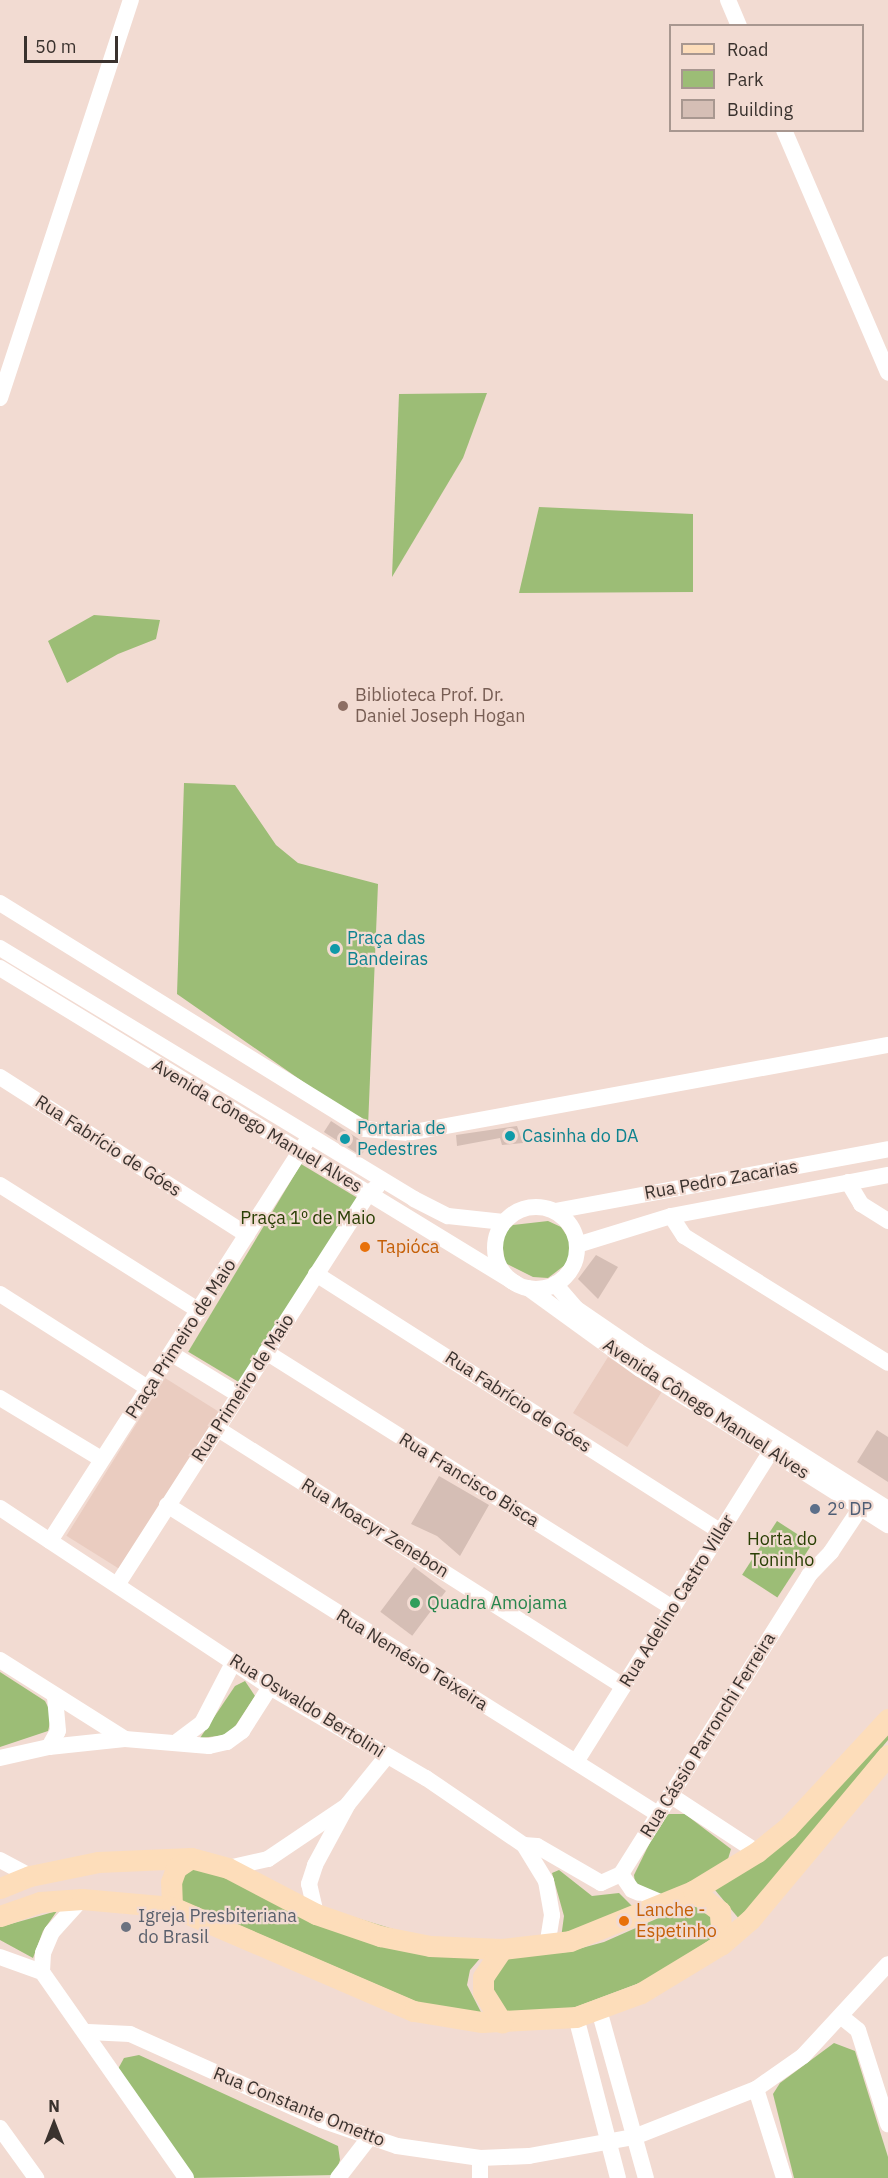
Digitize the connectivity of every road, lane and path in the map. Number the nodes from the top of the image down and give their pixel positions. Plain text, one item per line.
1 (131, 0) edge
2 (728, 0) edge
3 (738, 24) edge
4 (785, 132) edge
5 (888, 373) edge
6 (0, 398) edge
7 (0, 903) edge
8 (0, 948) edge
9 (0, 968) edge
10 (888, 1045) edge
11 (0, 1077) edge
12 (310, 1136) junction
13 (888, 1149) edge
14 (301, 1150) junction
15 (888, 1174) edge
16 (848, 1182) junction
17 (0, 1185) edge
18 (369, 1193) junction
19 (414, 1199) junction
20 (555, 1211) junction
21 (671, 1216) junction
22 (888, 1221) edge
23 (504, 1222) junction
24 (247, 1235) junction
25 (577, 1245) junction
26 (316, 1274) junction
27 (555, 1284) junction
28 (521, 1285) junction
29 (0, 1294) edge
30 (199, 1311) junction
31 (266, 1352) junction
32 (172, 1354) junction
33 (888, 1363) edge
34 (149, 1389) junction
35 (239, 1395) junction
36 (0, 1398) edge
37 (218, 1428) junction
38 (774, 1446) junction
39 (101, 1459) junction
40 (167, 1505) junction
41 (861, 1507) junction
42 (0, 1508) edge
43 (887, 1508) edge
44 (888, 1524) edge
45 (720, 1531) junction
46 (50, 1541) junction
47 (119, 1582) junction
48 (672, 1608) junction
49 (0, 1660) edge
50 (234, 1661) junction
51 (623, 1686) junction
52 (270, 1687) junction
53 (55, 1695) junction
54 (888, 1719) edge
55 (125, 1739) junction
56 (178, 1741) junction
57 (49, 1747) junction
58 (387, 1756) junction
59 (887, 1757) edge
60 (0, 1758) edge
61 (576, 1762) junction
62 (670, 1795) junction
63 (348, 1804) junction
64 (658, 1814) junction
65 (524, 1845) junction
66 (757, 1852) junction
67 (191, 1858) junction
68 (0, 1860) edge
69 (228, 1868) junction
70 (621, 1874) junction
71 (30, 1876) junction
72 (0, 1888) edge
73 (693, 1892) junction
74 (82, 1899) junction
75 (666, 1904) junction
76 (172, 1908) junction
77 (316, 1914) junction
78 (0, 1916) edge
79 (722, 1944) junction
80 (547, 1946) junction
81 (502, 1949) junction
82 (0, 1957) edge
83 (888, 1964) edge
84 (42, 1972) junction
85 (599, 2010) junction
86 (576, 2017) junction
87 (843, 2018) junction
88 (502, 2022) junction
89 (88, 2032) junction
90 (756, 2089) junction
91 (888, 2124) edge
92 (0, 2128) edge
93 (634, 2137) junction
94 (369, 2138) junction
95 (607, 2143) junction
96 (480, 2158) junction
97 (36, 2178) edge
98 (186, 2178) edge
99 (339, 2178) edge
100 (480, 2178) edge
101 (618, 2178) edge
102 (646, 2178) edge
103 (784, 2178) edge

1 - 6 street
2 - 3 street
4 - 5 street
7 - 10 street
8 - 12 street, Avenida Cônego Manuel Alves
9 - 14 street, Avenida Cônego Manuel Alves
11 - 24 street, Rua Fabrício de Góes
12 - 14 street, Praça Primeiro de Maio
12 - 19 street, Avenida Cônego Manuel Alves
13 - 20 street, Rua Pedro Zacarias
14 - 18 street, Avenida Cônego Manuel Alves
14 - 24 street, Praça Primeiro de Maio
15 - 16 street, Rua Pedro Zacarias
16 - 21 street, Rua Pedro Zacarias
16 - 22 street
17 - 30 street
18 - 19 street
18 - 26 street, Rua Primeiro de Maio
18 - 28 street, Avenida Cônego Manuel Alves
19 - 23 street, Avenida Cônego Manuel Alves
20 - 23 street
20 - 25 street
21 - 25 street, Rua Pedro Zacarias
21 - 33 street
23 - 28 street
24 - 30 street, Praça Primeiro de Maio
25 - 27 street
26 - 31 street, Rua Primeiro de Maio
26 - 45 street, Rua Fabrício de Góes
27 - 28 street
27 - 38 street, Avenida Cônego Manuel Alves
28 - 38 street, Avenida Cônego Manuel Alves
29 - 34 street
30 - 32 street, Praça Primeiro de Maio
31 - 35 street, Rua Primeiro de Maio
31 - 48 street, Rua Francisco Bisca
32 - 34 street, Praça Primeiro de Maio
32 - 35 street
34 - 39 street, Praça Primeiro de Maio
35 - 37 street, Rua Primeiro de Maio
36 - 39 street
37 - 40 street, Rua Primeiro de Maio
37 - 51 street, Rua Moacyr Zenebon
38 - 41 street, Avenida Cônego Manuel Alves
38 - 43 street, Avenida Cônego Manuel Alves
38 - 45 street, Rua Adelino Castro Villar
39 - 46 street, Praça Primeiro de Maio
40 - 47 street, Rua Primeiro de Maio
40 - 61 street, Rua Nemésio Teixeira
41 - 44 street, Avenida Cônego Manuel Alves
41 - 62 street, Rua Cássio Parronchi Ferreira
42 - 46 street, Rua Oswaldo Bertolini
45 - 48 street, Rua Adelino Castro Villar
46 - 47 street, Rua Oswaldo Bertolini
47 - 50 street, Rua Oswaldo Bertolini
48 - 51 street, Rua Adelino Castro Villar
49 - 53 street
50 - 52 street, Rua Oswaldo Bertolini
50 - 56 street
51 - 61 street, Rua Adelino Castro Villar
52 - 56 street
52 - 58 street, Rua Oswaldo Bertolini
53 - 55 street
53 - 57 street
54 - 66 main road
55 - 56 street
55 - 57 street
57 - 60 street
58 - 63 street
58 - 65 street, Rua Oswaldo Bertolini
59 - 79 main road
61 - 64 street, Rua Nemésio Teixeira
62 - 64 street, Rua Cássio Parronchi Ferreira
62 - 66 street
63 - 69 street
63 - 77 street
64 - 70 street, Rua Cássio Parronchi Ferreira
65 - 70 street
65 - 80 street, Rua Oswaldo Bertolini
66 - 73 main road
67 - 69 main road
67 - 71 main road
67 - 76 main road
68 - 71 street
69 - 77 main road
70 - 75 street
71 - 72 main road
73 - 75 main road
73 - 79 main road
74 - 76 main road
74 - 78 main road
74 - 84 street
75 - 80 main road
76 - 88 main road
77 - 81 main road
79 - 85 main road
80 - 81 main road
81 - 88 main road
82 - 84 street
83 - 87 street, Rua Constante Ometto
84 - 89 street
85 - 86 main road
85 - 93 street
86 - 88 main road
86 - 95 street
87 - 90 street, Rua Constante Ometto
87 - 91 street
89 - 94 street, Rua Constante Ometto
89 - 98 street
90 - 93 street, Rua Constante Ometto
90 - 103 street
92 - 97 street
93 - 95 street, Rua Constante Ometto
93 - 102 street
94 - 96 street, Rua Constante Ometto
94 - 99 street
95 - 96 street, Rua Constante Ometto
95 - 101 street
96 - 100 street

